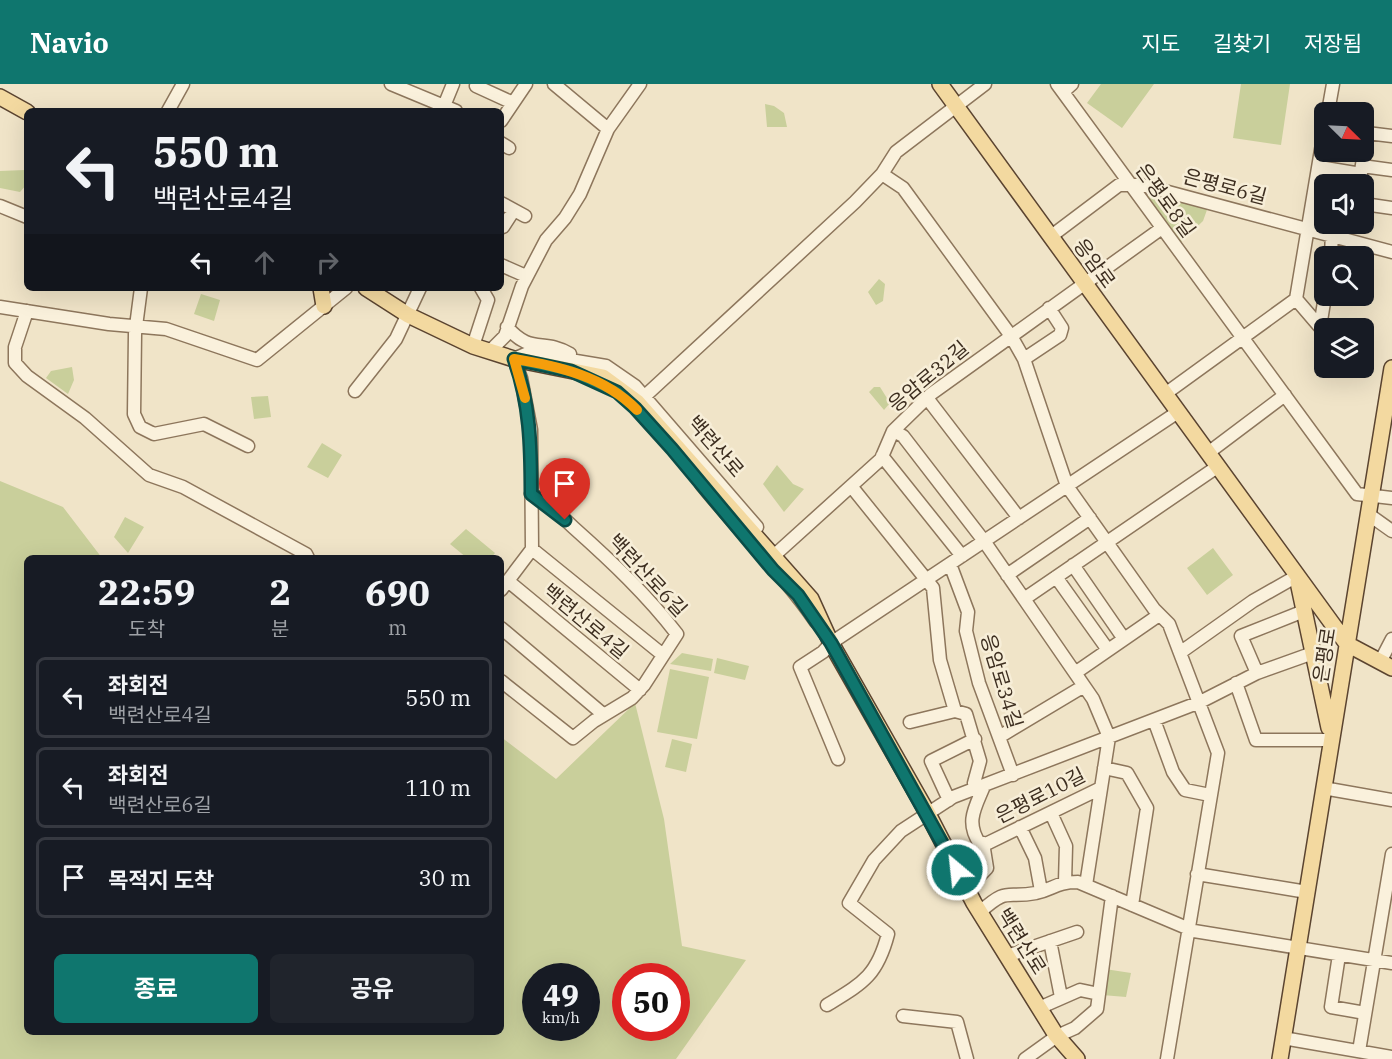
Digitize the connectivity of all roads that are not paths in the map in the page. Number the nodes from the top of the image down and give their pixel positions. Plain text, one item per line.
1 (184, 84) edge
2 (391, 84) edge
3 (453, 84) edge
4 (526, 84) edge
5 (554, 84) edge
6 (638, 84) edge
7 (940, 84) edge
8 (985, 84) edge
9 (1333, 84) edge
10 (476, 86) dead end
11 (1064, 87) edge
12 (0, 97) edge
13 (1330, 102) edge
14 (513, 103) junction
15 (444, 106) junction
16 (955, 106) junction
17 (170, 108) edge
18 (178, 108) edge
19 (449, 108) edge
20 (24, 110) edge
21 (504, 116) edge
22 (608, 129) junction
23 (1392, 136) edge
24 (1320, 162) edge
25 (1319, 167) junction
26 (1392, 170) edge
27 (882, 174) junction
28 (1356, 174) edge
29 (1361, 174) edge
30 (1367, 174) edge
31 (1131, 185) junction
32 (504, 205) edge
33 (1374, 205) edge
34 (0, 206) edge
35 (1392, 208) edge
36 (24, 216) edge
37 (504, 227) dead end
38 (1162, 228) junction
39 (1308, 228) junction
40 (1314, 229) edge
41 (1335, 234) edge
42 (1050, 237) junction
43 (1392, 252) edge
44 (504, 267) edge
45 (526, 276) junction
46 (1083, 284) junction
47 (141, 291) edge
48 (322, 291) edge
49 (342, 291) edge
50 (375, 291) edge
51 (419, 291) edge
52 (483, 291) edge
53 (1296, 299) junction
54 (324, 306) junction
55 (1323, 306) edge
56 (0, 307) edge
57 (1049, 308) junction
58 (27, 311) junction
59 (408, 315) junction
60 (136, 326) junction
61 (507, 327) junction
62 (1011, 336) junction
63 (1243, 339) junction
64 (473, 346) junction
65 (490, 351) junction
66 (514, 359) junction
67 (1024, 359) junction
68 (573, 366) junction
69 (1392, 368) edge
70 (355, 391) dead end
71 (1165, 394) junction
72 (1285, 395) junction
73 (645, 396) junction
74 (927, 398) junction
75 (1178, 412) junction
76 (893, 431) junction
77 (248, 446) dead end
78 (1208, 453) junction
79 (882, 456) junction
80 (1217, 467) junction
81 (851, 486) junction
82 (1067, 486) junction
83 (531, 494) junction
84 (1371, 495) junction
85 (1392, 498) edge
86 (1368, 514) junction
87 (1019, 518) junction
88 (1090, 518) junction
89 (1392, 531) edge
90 (984, 541) junction
91 (1106, 541) junction
92 (532, 549) junction
93 (778, 552) junction
94 (306, 555) edge
95 (962, 556) junction
96 (950, 564) junction
97 (1073, 565) junction
98 (1007, 575) junction
99 (1297, 576) junction
100 (1056, 577) junction
101 (928, 578) junction
102 (505, 586) edge
103 (1024, 599) junction
104 (1304, 610) junction
105 (1159, 615) junction
106 (504, 631) edge
107 (676, 639) joint
108 (1124, 639) junction
109 (1392, 639) edge
110 (831, 643) junction
111 (1347, 644) junction
112 (1108, 650) junction
113 (1181, 652) junction
114 (1313, 653) junction
115 (663, 655) junction
116 (1386, 665) edge
117 (1075, 673) junction
118 (1257, 673) junction
119 (504, 683) edge
120 (1236, 683) junction
121 (1084, 686) junction
122 (640, 690) junction
123 (1200, 702) junction
124 (989, 710) junction
125 (955, 711) junction
126 (604, 715) junction
127 (968, 718) junction
128 (1154, 720) junction
129 (910, 722) dead end
130 (999, 737) junction
131 (1109, 737) junction
132 (975, 739) junction
133 (1331, 740) junction
134 (838, 759) dead end
135 (1104, 768) junction
136 (1013, 775) junction
137 (980, 788) junction
138 (1101, 788) junction
139 (1323, 788) junction
140 (1210, 795) junction
141 (949, 800) junction
142 (1392, 800) edge
143 (927, 812) junction
144 (1051, 813) junction
145 (1020, 827) junction
146 (983, 843) junction
147 (1392, 854) edge
148 (1197, 874) junction
149 (1065, 882) junction
150 (1086, 885) junction
151 (1389, 888) edge
152 (967, 889) junction
153 (1041, 891) junction
154 (1307, 892) junction
155 (1112, 896) junction
156 (1132, 905) junction
157 (980, 912) junction
158 (1187, 929) junction
159 (1077, 932) dead end
160 (1050, 941) junction
161 (1298, 949) junction
162 (1007, 956) junction
163 (1339, 956) junction
164 (1374, 961) junction
165 (1392, 963) edge
166 (1099, 994) junction
167 (1060, 997) junction
168 (827, 1005) dead end
169 (1039, 1008) junction
170 (1365, 1013) junction
171 (903, 1016) dead end
172 (1057, 1036) junction
173 (1283, 1038) junction
174 (1359, 1051) junction
175 (1392, 1057) edge
176 (967, 1059) edge
177 (1025, 1059) edge
178 (1077, 1059) edge
179 (1167, 1059) edge
180 (1280, 1059) edge

1 - 17 street
1 - 18 street
2 - 15 street
3 - 15 street
4 - 14 street
5 - 22 street
6 - 22 street
7 - 16 main road, 응암로
8 - 16 street
9 - 13 street
10 - 14 street
11 - 31 street, 은평로8길
12 - 20 main road
14 - 21 street
15 - 19 street
16 - 27 street
16 - 42 main road, 응암로
22 - 45 street
23 - 29 street
24 - 25 street
25 - 28 street
25 - 39 street
26 - 30 street
27 - 62 street
27 - 73 street
31 - 38 street, 은평로8길
31 - 39 street, 은평로6길
31 - 42 street
32 - 37 street
33 - 35 street
34 - 36 street
38 - 46 street, 응암로32길
38 - 63 street, 은평로8길
39 - 40 street, 은평로6길
39 - 53 street
41 - 43 street, 은평로6길
42 - 46 main road, 응암로
44 - 45 street
45 - 61 street
46 - 57 street, 응암로32길
46 - 71 main road, 응암로
47 - 60 street
48 - 54 main road
49 - 54 street
50 - 59 main road, 백련산로
51 - 59 street
52 - 64 street
53 - 55 street
53 - 63 street
54 - 60 street
56 - 58 street
57 - 62 street, 응암로32길
57 - 67 street
58 - 60 street
58 - 94 street
59 - 64 main road, 백련산로
59 - 70 street
60 - 77 street
61 - 65 street
61 - 68 street
62 - 67 street
62 - 74 street, 응암로32길
63 - 71 street
63 - 72 street, 은평로8길
64 - 65 main road, 백련산로
65 - 66 main road, 백련산로
66 - 68 main road, 백련산로
66 - 83 street
67 - 82 street
68 - 73 street, 백련산로
68 - 110 main road, 백련산로
69 - 84 main road, 은평로
71 - 75 main road, 응암로
72 - 78 street
72 - 84 street, 은평로8길
73 - 93 street, 백련산로
74 - 76 street, 응암로32길
74 - 87 street
75 - 78 main road, 응암로
75 - 82 street
76 - 79 street, 응암로32길
76 - 90 street
78 - 80 main road, 응암로
79 - 81 street, 응암로32길
79 - 95 street
80 - 91 street
80 - 99 main road, 응암로
81 - 93 street, 응암로32길
81 - 101 street
82 - 87 street
82 - 88 street
83 - 92 street
83 - 107 street, 백련산로6길
84 - 85 street
84 - 86 main road, 은평로
86 - 89 street
86 - 111 main road, 은평로
87 - 90 street
88 - 91 street
88 - 98 street
90 - 95 street
90 - 98 street
91 - 97 street
91 - 105 street
92 - 102 street, 백련산로4길
92 - 115 street, 백련산로4길
93 - 110 street, 백련산로
95 - 96 street
96 - 101 street
96 - 124 street, 응암로34길
97 - 100 street
97 - 108 street
98 - 103 street
99 - 104 main road
99 - 111 main road, 응암로
99 - 113 street
100 - 103 street
100 - 112 street
101 - 110 street
101 - 125 street
102 - 122 street, 백련산로4길
103 - 117 street
104 - 114 main road
104 - 118 street
105 - 108 street
105 - 113 street
106 - 126 street
107 - 115 street, 백련산로4길
108 - 112 street
109 - 116 street, 응암로
110 - 134 street
110 - 143 main road, 백련산로
111 - 116 main road, 응암로
111 - 133 main road, 은평로
112 - 117 street
113 - 123 street
114 - 118 street, 은평로10길
114 - 133 main road
115 - 122 street, 백련산로4길
117 - 121 street
118 - 120 street, 은평로10길
119 - 126 street, 백련산로4길
120 - 123 street, 은평로10길
120 - 133 street
121 - 130 street
121 - 131 street
122 - 126 street, 백련산로4길
123 - 128 street, 은평로10길
123 - 140 street
124 - 127 street
124 - 130 street, 응암로34길
125 - 127 street
125 - 129 street
127 - 132 street, 은평로10길
128 - 131 street, 은평로10길
128 - 140 street
130 - 136 street, 응암로34길
131 - 135 street, 은평로10길
131 - 136 street, 은평로10길
132 - 137 street, 은평로10길
132 - 141 street
133 - 139 main road, 은평로
135 - 138 street, 은평로10길
135 - 156 street
136 - 137 street, 은평로10길
137 - 141 street, 은평로10길
137 - 146 street, 은평로10길
138 - 144 street, 은평로10길
138 - 150 street
139 - 142 street
139 - 154 main road, 은평로
140 - 148 street
141 - 143 street, 은평로10길
143 - 152 main road, 백련산로
143 - 168 street, 은평로10길
144 - 145 street, 은평로10길
144 - 149 street
145 - 146 street, 은평로10길
145 - 153 street
146 - 152 street, 은평로10길
147 - 151 street
148 - 154 street
148 - 158 street
149 - 150 street
149 - 153 street
150 - 155 street
151 - 164 street
152 - 157 main road, 백련산로
153 - 157 street
154 - 161 main road, 은평로
155 - 156 street
155 - 166 street
156 - 158 street
157 - 162 main road, 백련산로
158 - 161 street
158 - 179 street
159 - 160 street
160 - 162 street
160 - 167 street
161 - 163 street
161 - 173 main road, 은평로
162 - 169 main road, 백련산로
163 - 164 street
163 - 170 street
164 - 165 street
164 - 170 street
166 - 167 street
166 - 172 street
167 - 169 street
169 - 172 main road, 백련산로
170 - 174 street
171 - 176 street
172 - 177 street
172 - 178 main road, 백련산로
173 - 174 street
173 - 180 main road, 은평로
174 - 175 street

